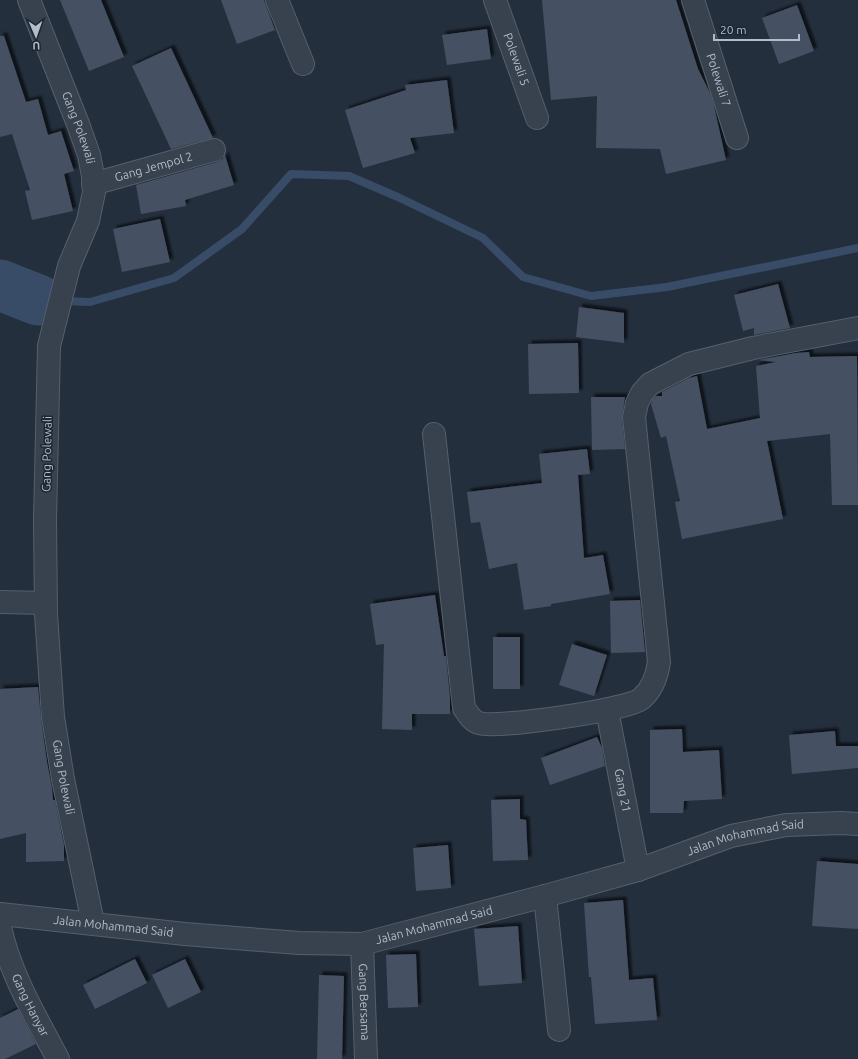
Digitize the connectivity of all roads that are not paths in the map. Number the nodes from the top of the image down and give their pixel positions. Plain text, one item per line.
1 (30, 0) edge
2 (278, 0) edge
3 (495, 0) edge
4 (693, 0) edge
5 (303, 64) dead end
6 (537, 118) dead end
7 (737, 138) dead end
8 (214, 150) dead end
9 (93, 184) junction
10 (858, 328) edge
11 (434, 434) dead end
12 (0, 602) edge
13 (45, 603) junction
14 (607, 710) junction
15 (858, 824) edge
16 (638, 870) junction
17 (545, 896) junction
18 (0, 914) edge
19 (93, 923) junction
20 (0, 927) edge
21 (362, 944) junction
22 (559, 1030) dead end
23 (58, 1059) edge
24 (366, 1059) edge

1 - 9 street, Gang Polewali
2 - 5 street
3 - 6 street, Polewali 5
4 - 7 street, Polewali 7
8 - 9 street, Gang Jempol 2
9 - 13 street, Gang Polewali
10 - 14 street
11 - 14 street
12 - 13 street
13 - 19 street, Gang Polewali
14 - 16 street, Gang 21
15 - 16 street, Jalan Mohammad Said
16 - 17 street, Jalan Mohammad Said
17 - 21 street, Jalan Mohammad Said
17 - 22 street
18 - 19 street, Jalan Mohammad Said
19 - 21 street, Jalan Mohammad Said
20 - 23 street, Gang Hanyar
21 - 24 street, Gang Bersama

